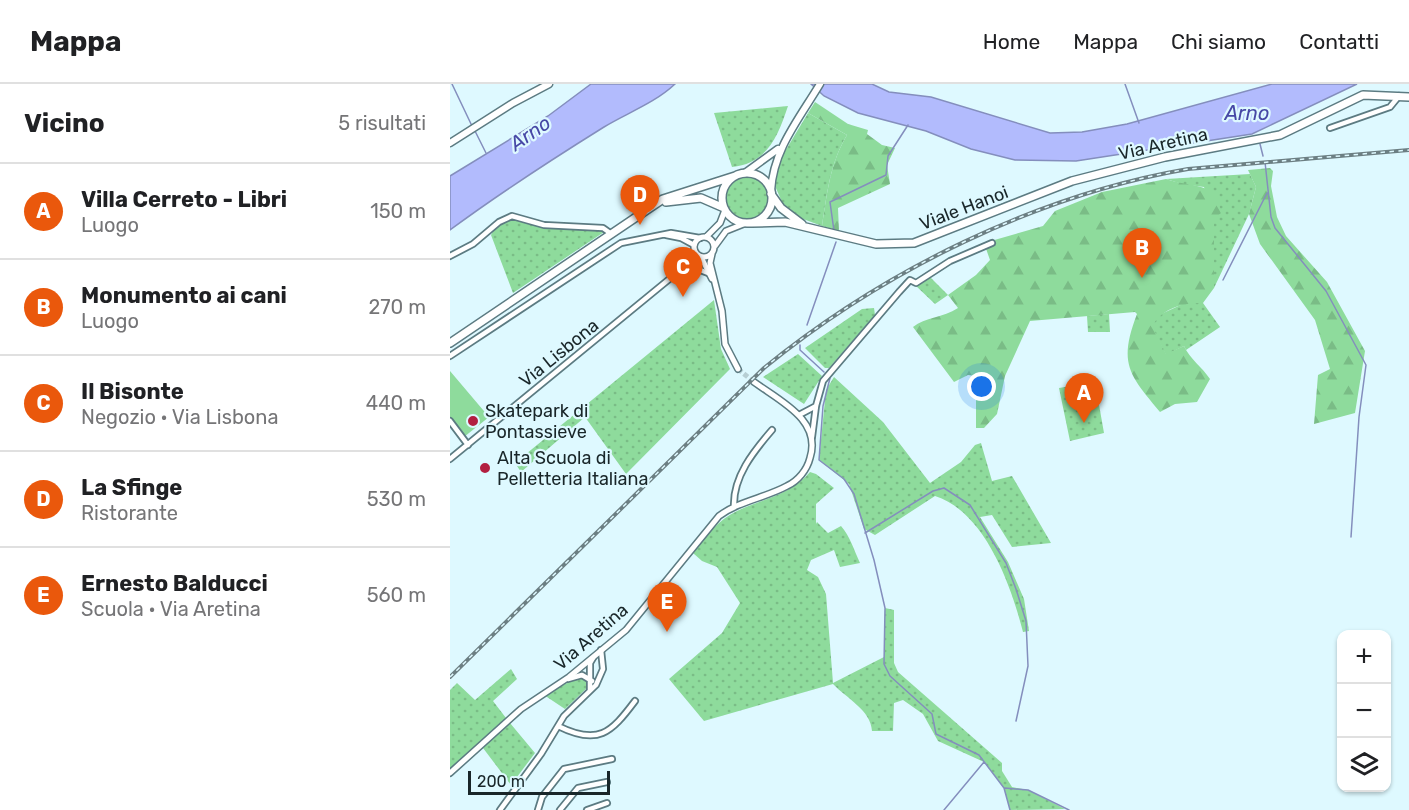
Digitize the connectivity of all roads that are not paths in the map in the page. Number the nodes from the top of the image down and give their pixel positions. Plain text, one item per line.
1 (549, 84) edge
2 (820, 84) edge
3 (1399, 96) junction
4 (1409, 97) edge
5 (1330, 129) dead end
6 (450, 143) edge
7 (783, 145) junction
8 (745, 173) junction
9 (735, 176) junction
10 (1059, 186) joint
11 (771, 193) junction
12 (654, 205) junction
13 (724, 210) junction
14 (749, 223) junction
15 (806, 226) junction
16 (610, 233) junction
17 (661, 234) junction
18 (703, 237) junction
19 (992, 243) dead end
20 (715, 246) junction
21 (694, 247) junction
22 (712, 254) junction
23 (450, 256) edge
24 (701, 257) junction
25 (684, 267) junction
26 (679, 271) junction
27 (708, 273) junction
28 (715, 285) junction
29 (450, 343) edge
30 (450, 356) edge
31 (738, 369) tunnel mouth
32 (754, 382) tunnel mouth
33 (816, 406) junction
34 (799, 415) junction
35 (814, 416) junction
36 (450, 421) edge
37 (806, 422) junction
38 (772, 430) dead end
39 (812, 437) junction
40 (468, 445) junction
41 (450, 459) edge
42 (734, 506) junction
43 (601, 651) junction
44 (591, 659) junction
45 (600, 659) junction
46 (565, 680) junction
47 (592, 681) junction
48 (588, 692) junction
49 (635, 701) dead end
50 (558, 726) junction
51 (612, 759) dead end
52 (450, 773) edge
53 (607, 782) dead end
54 (607, 803) dead end
55 (500, 810) edge
56 (538, 810) edge
57 (560, 810) edge
58 (586, 810) edge

1 - 6 main road
2 - 7 main road
3 - 4 main road, Via Aretina
3 - 5 street
3 - 10 main road, Via Aretina
7 - 8 main road
7 - 11 main road
8 - 9 main road
8 - 11 main road, Viale Hanoi
9 - 12 main road
9 - 13 main road
10 - 15 main road, Viale Hanoi
11 - 14 main road, Viale Hanoi
11 - 15 main road, Viale Hanoi
12 - 13 main road
12 - 16 main road
13 - 14 main road
13 - 18 street
14 - 15 main road, Viale Hanoi
14 - 20 street, Viale Hanoi
16 - 23 street
16 - 29 main road
17 - 18 street
17 - 21 street
17 - 30 street
18 - 20 street
18 - 21 street
19 - 33 street, Via Aretina
20 - 22 street, Viale Hanoi
21 - 24 street
21 - 25 street, Via Lisbona
22 - 24 street
22 - 28 street
24 - 25 street, Via Lisbona
24 - 27 street
25 - 26 street, Via Lisbona
26 - 27 street
26 - 40 street, Via Lisbona
27 - 28 street
28 - 31 street
32 - 34 street
33 - 34 street
33 - 35 street, Via Aretina
34 - 37 street
35 - 37 street
35 - 39 street, Via Aretina
36 - 40 street
37 - 39 street
38 - 42 street
39 - 42 street, Via Aretina
40 - 41 street, Via Lisbona
42 - 43 street, Via Aretina
43 - 44 street, Via Aretina
43 - 45 street
44 - 45 street
44 - 46 street, Via Aretina
44 - 47 street
45 - 48 street
46 - 47 street
46 - 52 street, Via Aretina
47 - 48 street
48 - 50 street
49 - 50 street
50 - 55 street
51 - 56 street
53 - 57 street
54 - 58 street

